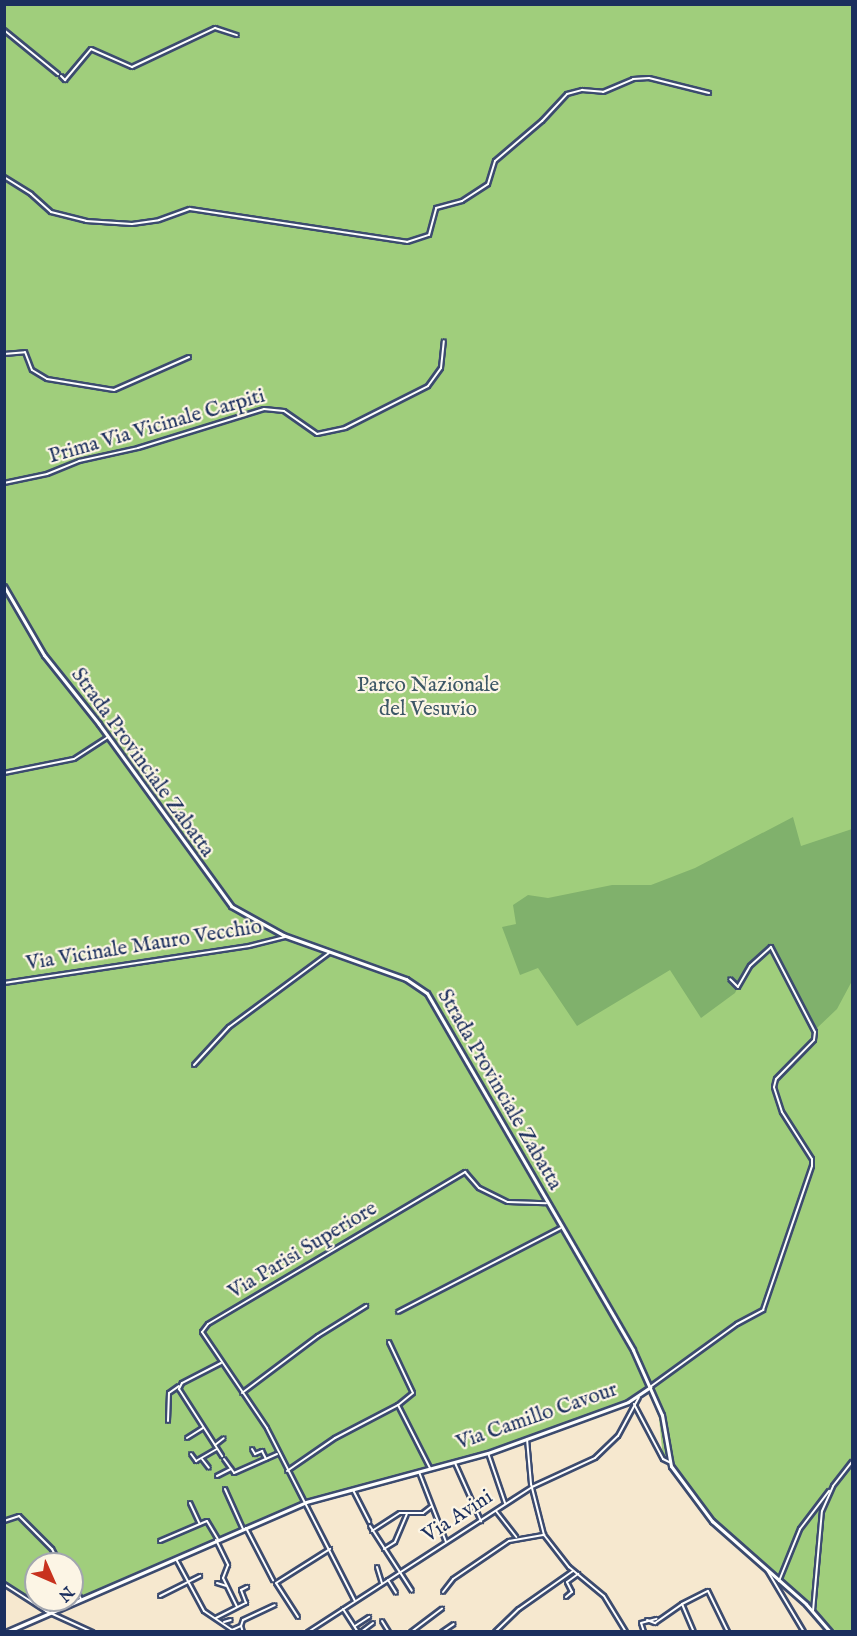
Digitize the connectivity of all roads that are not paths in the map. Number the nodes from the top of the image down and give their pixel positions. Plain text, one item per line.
1 (4, 30) edge
2 (237, 35) dead end
3 (709, 93) dead end
4 (4, 177) edge
5 (444, 341) dead end
6 (4, 354) edge
7 (189, 357) dead end
8 (4, 483) edge
9 (4, 586) edge
10 (108, 737) junction
11 (4, 772) edge
12 (286, 937) junction
13 (329, 953) junction
14 (730, 979) dead end
15 (4, 983) edge
16 (194, 1065) dead end
17 (546, 1203) junction
18 (561, 1228) junction
19 (366, 1306) dead end
20 (398, 1312) dead end
21 (389, 1342) dead end
22 (221, 1363) junction
23 (179, 1386) junction
24 (650, 1387) junction
25 (242, 1394) junction
26 (639, 1397) junction
27 (634, 1404) junction
28 (398, 1405) junction
29 (168, 1421) dead end
30 (203, 1428) junction
31 (187, 1438) dead end
32 (224, 1438) dead end
33 (527, 1439) junction
34 (215, 1445) junction
35 (218, 1449) junction
36 (252, 1449) dead end
37 (488, 1453) junction
38 (191, 1454) dead end
39 (277, 1454) junction
40 (202, 1459) junction
41 (267, 1459) junction
42 (454, 1462) junction
43 (669, 1462) junction
44 (852, 1462) edge
45 (209, 1468) dead end
46 (430, 1468) junction
47 (231, 1469) junction
48 (287, 1471) junction
49 (419, 1472) junction
50 (217, 1476) dead end
51 (833, 1486) junction
52 (532, 1487) junction
53 (225, 1489) dead end
54 (353, 1490) junction
55 (306, 1502) junction
56 (190, 1503) dead end
57 (505, 1504) junction
58 (432, 1506) junction
59 (495, 1511) junction
60 (407, 1514) junction
61 (4, 1521) edge
62 (480, 1521) junction
63 (200, 1524) junction
64 (245, 1528) junction
65 (372, 1530) junction
66 (544, 1535) junction
67 (516, 1537) junction
68 (217, 1540) junction
69 (160, 1541) dead end
70 (446, 1542) junction
71 (384, 1549) junction
72 (330, 1550) junction
73 (54, 1552) edge
74 (176, 1557) junction
75 (376, 1567) dead end
76 (767, 1570) junction
77 (573, 1571) junction
78 (399, 1572) junction
79 (578, 1574) junction
80 (200, 1576) dead end
81 (188, 1580) junction
82 (273, 1580) dead end
83 (388, 1580) junction
84 (779, 1581) junction
85 (217, 1583) dead end
86 (382, 1583) junction
87 (4, 1584) edge
88 (227, 1586) junction
89 (247, 1587) dead end
90 (412, 1591) dead end
91 (443, 1592) dead end
92 (396, 1593) dead end
93 (24, 1596) edge
94 (160, 1596) dead end
95 (566, 1597) dead end
96 (84, 1598) edge
97 (232, 1598) junction
98 (356, 1600) junction
99 (228, 1601) dead end
100 (682, 1604) dead end
101 (275, 1605) dead end
102 (237, 1607) junction
103 (343, 1609) junction
104 (442, 1609) dead end
105 (51, 1612) joint
106 (813, 1612) junction
107 (298, 1617) dead end
108 (369, 1617) dead end
109 (216, 1618) junction
110 (656, 1619) junction
111 (231, 1620) dead end
112 (647, 1620) junction
113 (382, 1621) dead end
114 (224, 1622) junction
115 (374, 1623) dead end
116 (454, 1624) dead end
117 (241, 1626) junction
118 (355, 1626) junction
119 (232, 1631) edge
120 (801, 1631) edge
121 (6, 1632) edge
122 (92, 1632) edge
123 (243, 1632) edge
124 (308, 1632) edge
125 (360, 1632) edge
126 (389, 1632) edge
127 (411, 1632) edge
128 (442, 1632) edge
129 (495, 1632) edge
130 (626, 1632) edge
131 (645, 1632) edge
132 (694, 1632) edge
133 (728, 1632) edge
134 (830, 1632) edge

1 - 2 street
3 - 4 street
5 - 8 street, Prima Via Vicinale Carpiti
6 - 7 street
9 - 10 street, Strada Provinciale Zabatta
10 - 11 street
10 - 12 street, Strada Provinciale Zabatta
12 - 13 street, Strada Provinciale Zabatta
12 - 15 street, Via Vicinale Mauro Vecchio
13 - 16 street
13 - 17 street, Strada Provinciale Zabatta
14 - 24 street
17 - 18 street, Strada Provinciale Zabatta
17 - 22 street, Via Parisi Superiore
18 - 20 street
18 - 24 street, Strada Provinciale Zabatta
19 - 25 street
21 - 28 street
22 - 23 street
22 - 25 street, Via Parisi Superiore
23 - 29 street
23 - 30 street
24 - 26 street, Via Camillo Cavour
24 - 43 street, Strada Provinciale Zabatta
25 - 39 street, Via Parisi Superiore
26 - 27 street, Via Avini
26 - 33 street, Via Camillo Cavour
27 - 43 street
27 - 52 street, Via Avini
28 - 46 street
28 - 48 street
30 - 31 street
30 - 34 street
32 - 34 street
33 - 37 street, Via Camillo Cavour
33 - 52 street
34 - 35 street
35 - 40 street
35 - 47 street
36 - 41 street
37 - 42 street, Via Camillo Cavour
37 - 57 street
38 - 40 street
39 - 41 street
39 - 48 street, Via Parisi Superiore
40 - 45 street
41 - 47 street
42 - 46 street, Via Camillo Cavour
42 - 62 street
43 - 76 street
44 - 51 street
46 - 49 street, Via Camillo Cavour
47 - 50 street
48 - 55 street, Via Parisi Superiore
49 - 54 street, Via Camillo Cavour
49 - 58 street
51 - 84 street
51 - 106 street
52 - 57 street, Via Avini
52 - 66 street
53 - 64 street
54 - 55 street, Via Camillo Cavour
54 - 65 street
55 - 64 street, Via Camillo Cavour
55 - 72 street, Via Parisi Superiore
56 - 63 street
57 - 59 street, Via Avini
58 - 60 street
58 - 70 street
59 - 62 street, Via Avini
59 - 67 street
60 - 65 street
60 - 71 street
61 - 73 street
62 - 70 street, Via Avini
63 - 68 street
63 - 69 street
64 - 68 street, Via Camillo Cavour
64 - 82 street
65 - 71 street
66 - 67 street
66 - 77 street
67 - 91 street
68 - 74 street, Via Camillo Cavour
68 - 88 street
70 - 78 street, Via Avini
71 - 78 street
72 - 98 street, Via Parisi Superiore
72 - 107 street
74 - 81 street
74 - 96 street, Via Camillo Cavour
75 - 86 street
76 - 84 street
76 - 120 street
77 - 79 street
77 - 129 street
78 - 83 street, Via Avini
78 - 90 street
79 - 95 street
79 - 130 street
80 - 81 street
81 - 94 street
81 - 109 street
83 - 86 street, Via Avini
83 - 92 street
84 - 106 street
85 - 88 street
86 - 98 street, Via Avini
87 - 93 street
88 - 97 street
89 - 102 street
97 - 99 street
97 - 102 street
98 - 103 street, Via Avini
100 - 133 street
101 - 117 street
102 - 109 street
103 - 118 street
103 - 124 street, Via Avini
104 - 127 street
105 - 121 street, Via Camillo Cavour
105 - 122 street
106 - 134 street
108 - 118 street
109 - 114 street
110 - 112 street
110 - 112 street
110 - 132 street
111 - 114 street
112 - 131 street
113 - 126 street
114 - 119 street
115 - 125 street
116 - 128 street
117 - 119 street
117 - 123 street
118 - 125 street

